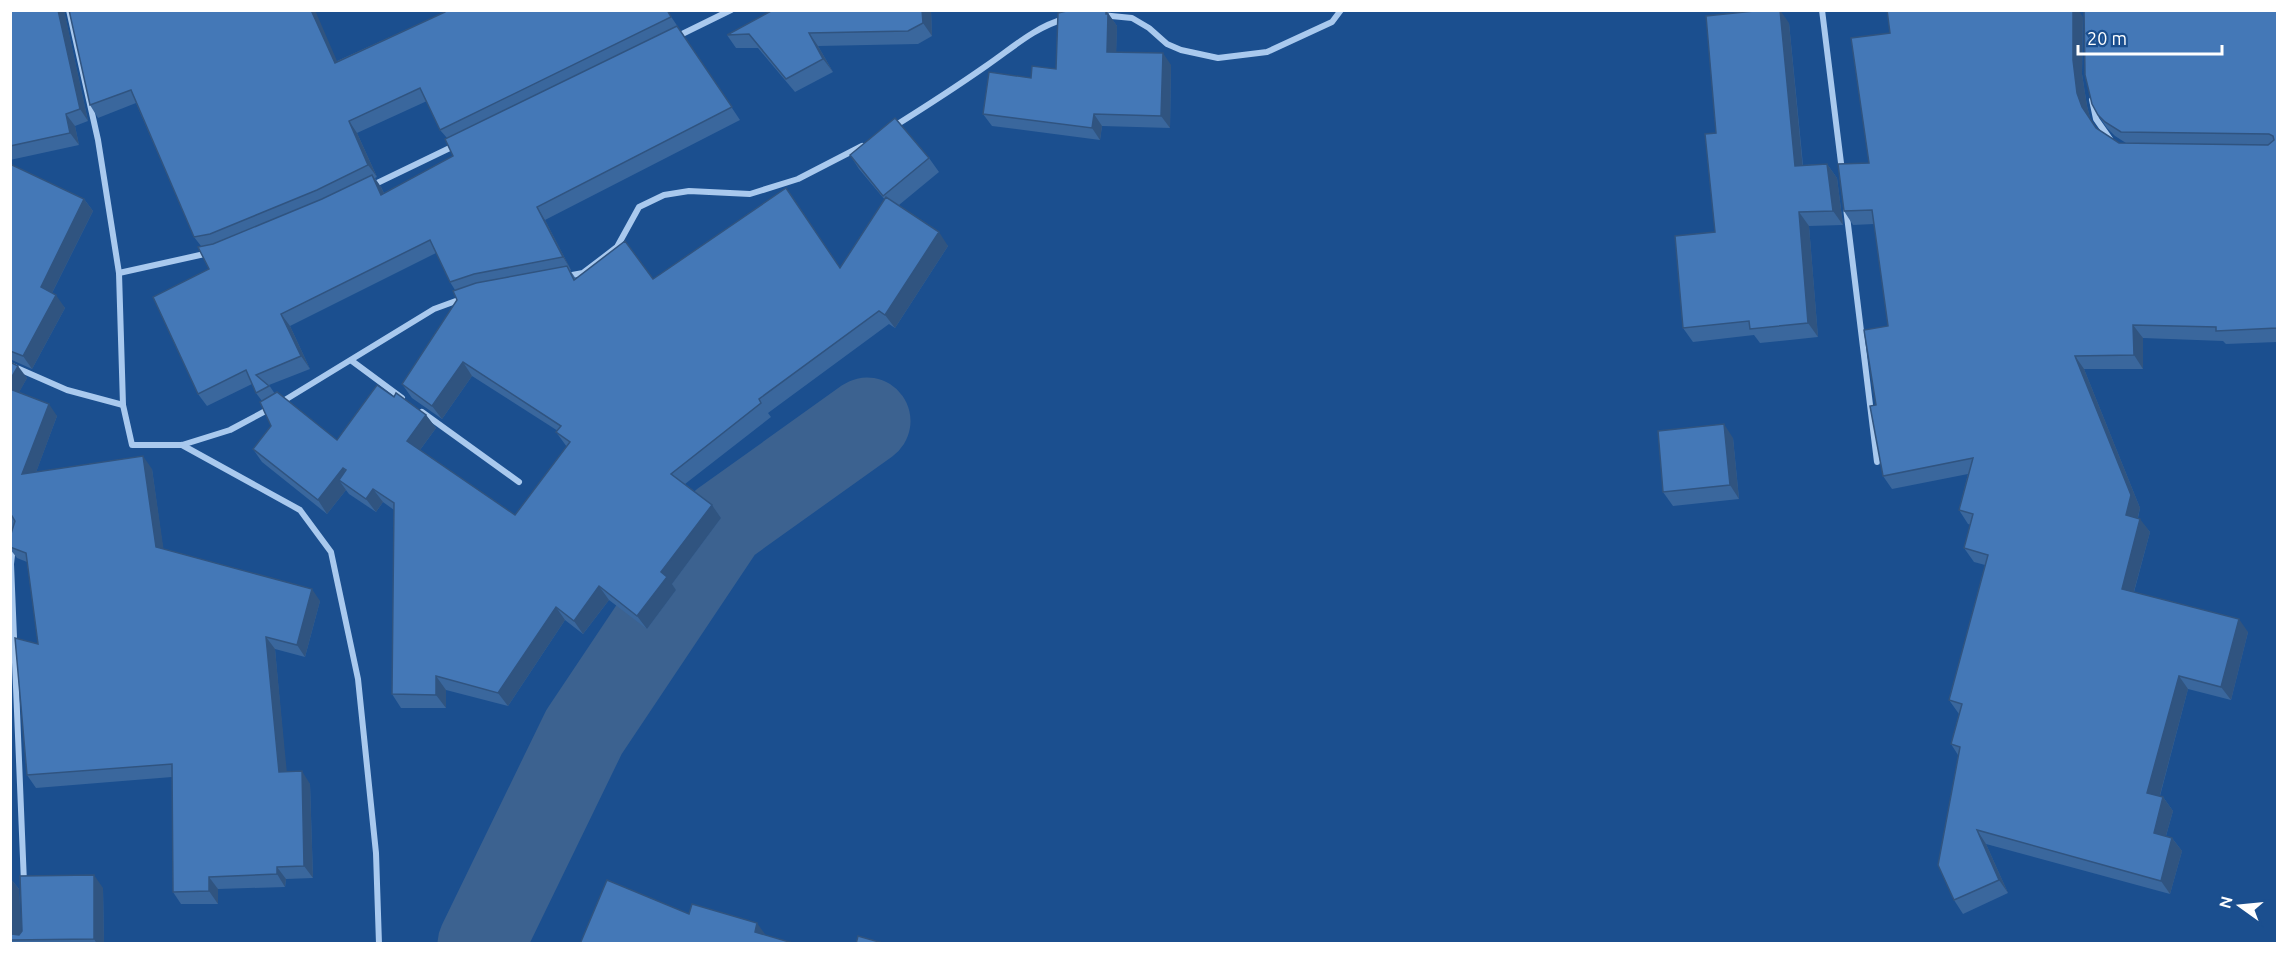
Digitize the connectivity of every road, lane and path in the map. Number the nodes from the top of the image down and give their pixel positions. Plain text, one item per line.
1 (69, 10) edge
2 (731, 10) edge
3 (1341, 10) edge
4 (1822, 10) edge
5 (1098, 15) edge
6 (1077, 17) edge
7 (668, 42) edge
8 (2091, 92) edge
9 (884, 132) edge
10 (466, 140) edge
11 (2112, 141) edge
12 (866, 144) edge
13 (1843, 177) edge
14 (360, 192) edge
15 (1845, 201) edge
16 (220, 251) edge
17 (119, 273) junction
18 (561, 278) edge
19 (474, 295) edge
20 (352, 361) junction
21 (10, 365) edge
22 (407, 401) edge
23 (123, 405) junction
24 (417, 408) edge
25 (182, 445) junction
26 (1877, 462) edge
27 (519, 482) dead end
28 (14, 542) edge
29 (24, 896) edge
30 (379, 944) edge

1 - 17 street
2 - 7 street
3 - 5 street
4 - 13 street
6 - 9 street
8 - 11 street
10 - 14 street
12 - 18 street
15 - 26 street
16 - 17 street
17 - 23 street
19 - 20 street
20 - 22 street
20 - 25 street
21 - 23 street
23 - 25 street
24 - 27 street
25 - 30 street
28 - 29 street

